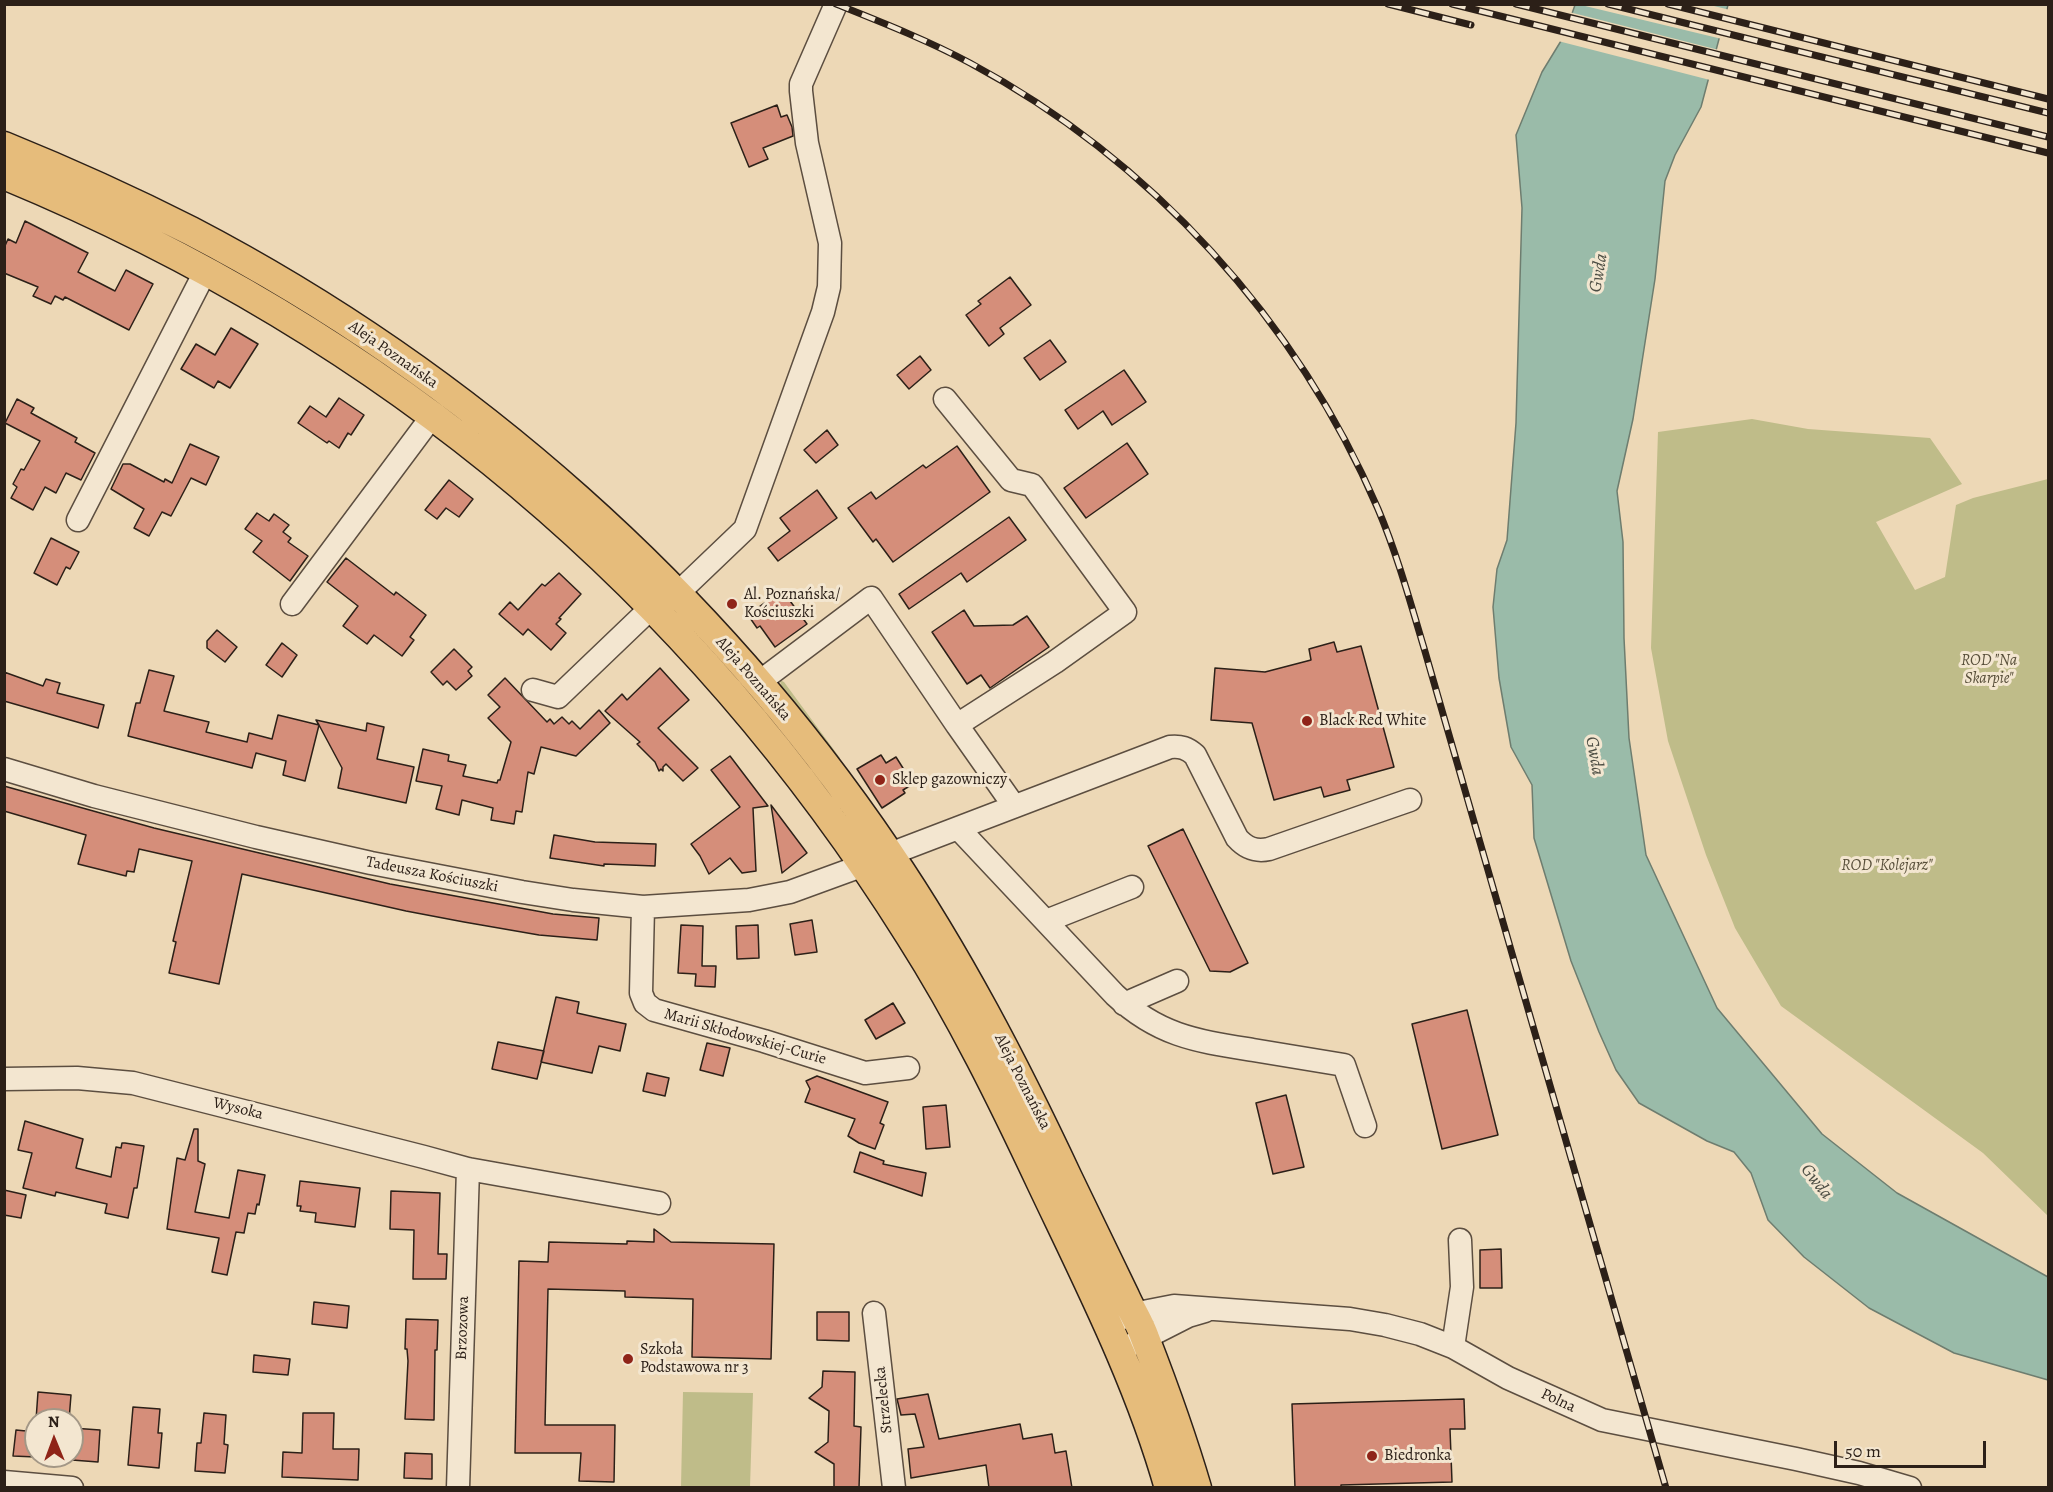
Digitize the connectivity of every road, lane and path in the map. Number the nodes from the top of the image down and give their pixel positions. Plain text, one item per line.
1 (836, 4) edge
2 (4, 146) edge
3 (4, 175) edge
4 (206, 270) junction
5 (945, 399) dead end
6 (433, 415) junction
7 (78, 520) dead end
8 (677, 594) junction
9 (292, 604) dead end
10 (652, 607) junction
11 (758, 684) junction
12 (533, 690) dead end
13 (957, 725) junction
14 (4, 769) edge
15 (1410, 800) dead end
16 (1014, 806) junction
17 (958, 828) junction
18 (877, 860) junction
19 (1132, 887) dead end
20 (643, 906) junction
21 (1046, 921) junction
22 (1177, 981) dead end
23 (1124, 1004) junction
24 (908, 1068) dead end
25 (4, 1078) edge
26 (1365, 1126) dead end
27 (468, 1169) junction
28 (659, 1203) dead end
29 (1460, 1240) dead end
30 (874, 1313) dead end
31 (1108, 1324) junction
32 (1140, 1326) junction
33 (1453, 1347) junction
34 (1120, 1350) junction
35 (4, 1482) edge
36 (72, 1488) edge
37 (458, 1488) edge
38 (894, 1488) edge
39 (1169, 1488) edge
40 (1197, 1488) edge
41 (1910, 1488) edge

1 - 8 street
2 - 8 main road, Aleja Poznańska
3 - 4 main road, Aleja Poznańska
4 - 6 main road, Aleja Poznańska
4 - 7 street
5 - 13 street
6 - 9 street
6 - 10 main road, Aleja Poznańska
8 - 11 main road, Aleja Poznańska
10 - 12 street
10 - 18 main road, Aleja Poznańska
11 - 13 street
11 - 18 main road, Aleja Poznańska
13 - 16 street
14 - 20 street, Tadeusza Kościuszki
15 - 16 street, Tadeusza Kościuszki
16 - 17 street, Tadeusza Kościuszki
17 - 18 street, Tadeusza Kościuszki
17 - 21 street
18 - 20 street, Tadeusza Kościuszki
18 - 31 main road, Aleja Poznańska
18 - 32 main road, Aleja Poznańska
19 - 21 street
20 - 24 street, Marii Skłodowskiej-Curie
21 - 23 street
22 - 23 street
23 - 26 street
25 - 27 street, Wysoka
27 - 28 street, Wysoka
27 - 37 street, Brzozowa
29 - 33 street
30 - 38 street, Strzelecka
31 - 32 street
31 - 34 main road, Aleja Poznańska
32 - 33 street, Polna
32 - 34 street
32 - 40 main road, Aleja Poznańska
33 - 41 street, Polna
34 - 39 main road, Aleja Poznańska
35 - 36 street

